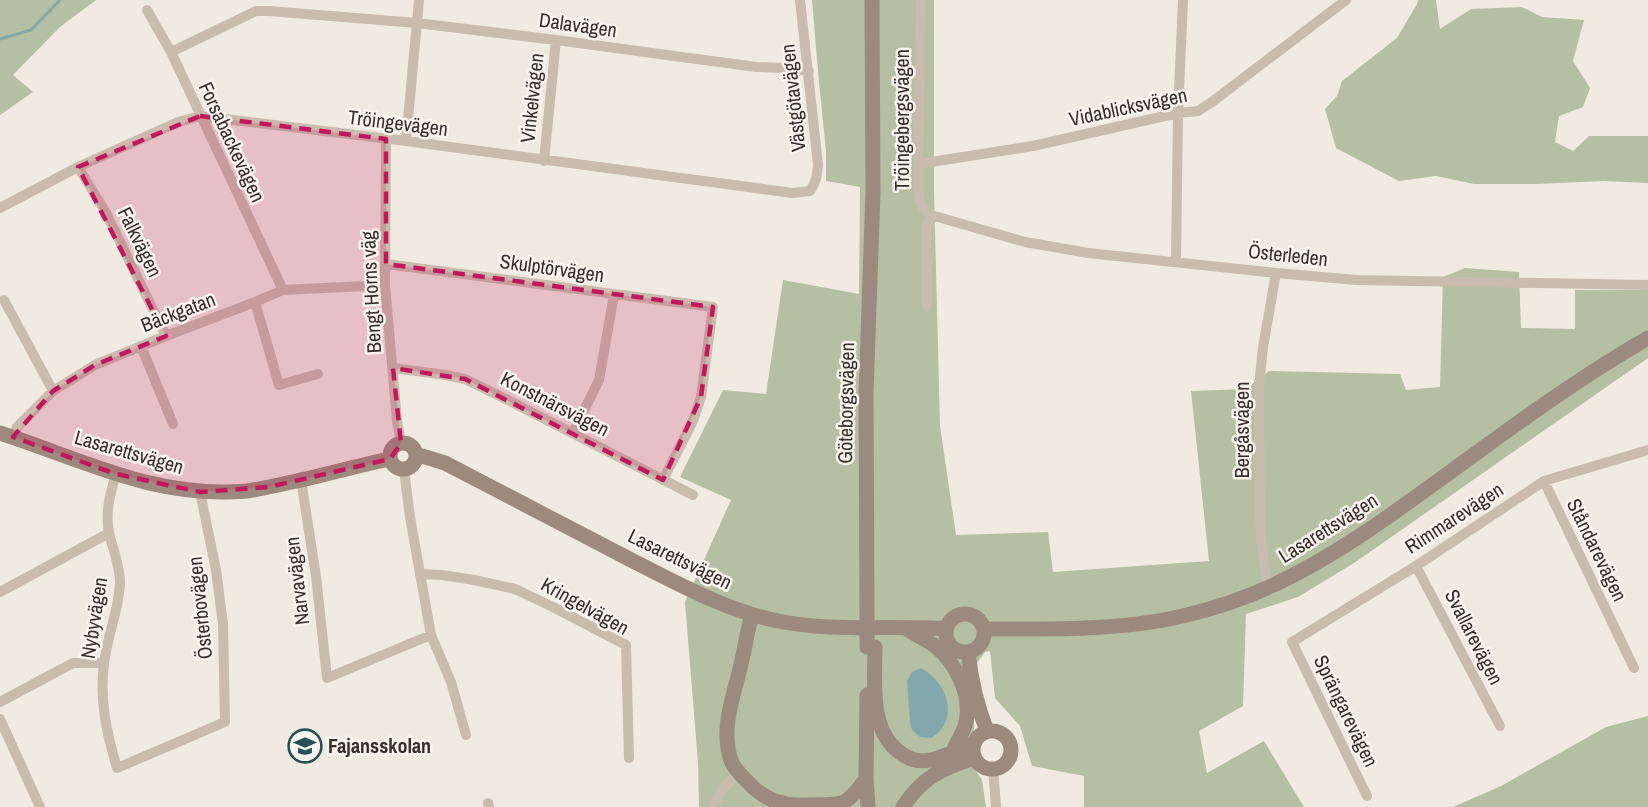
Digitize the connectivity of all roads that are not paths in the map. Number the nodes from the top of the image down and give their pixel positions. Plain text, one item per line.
1 (419, 0) edge
2 (800, 0) edge
3 (872, 0) edge
4 (921, 0) edge
5 (1183, 0) edge
6 (1346, 0) edge
7 (147, 10) dead end
8 (417, 23) junction
9 (556, 40) junction
10 (171, 52) junction
11 (809, 71) junction
12 (1178, 113) junction
13 (200, 116) junction
14 (386, 139) junction
15 (406, 141) junction
16 (544, 160) junction
17 (918, 164) junction
18 (78, 167) junction
19 (810, 191) joint
20 (0, 208) edge
21 (930, 215) junction
22 (1176, 261) junction
23 (386, 264) junction
24 (1276, 273) junction
25 (385, 285) junction
26 (1648, 285) edge
27 (283, 290) junction
28 (614, 295) junction
29 (4, 300) dead end
30 (255, 302) junction
31 (927, 307) dead end
32 (166, 336) junction
33 (1648, 338) edge
34 (141, 346) junction
35 (393, 368) junction
36 (318, 374) dead end
37 (53, 391) junction
38 (173, 424) dead end
39 (573, 433) junction
40 (7, 435) edge
41 (401, 443) junction
42 (1648, 450) edge
43 (416, 457) junction
44 (390, 459) junction
45 (404, 470) junction
46 (116, 474) junction
47 (301, 480) junction
48 (663, 480) junction
49 (1544, 481) junction
50 (200, 492) junction
51 (693, 495) dead end
52 (110, 533) junction
53 (1416, 566) junction
54 (420, 574) junction
55 (1268, 588) junction
56 (0, 592) edge
57 (752, 615) junction
58 (904, 628) junction
59 (946, 629) junction
60 (984, 629) junction
61 (431, 635) junction
62 (1292, 642) joint
63 (871, 647) junction
64 (968, 652) junction
65 (104, 663) junction
66 (1634, 668) dead end
67 (0, 702) edge
68 (0, 719) edge
69 (1500, 726) dead end
70 (987, 731) junction
71 (466, 735) dead end
72 (975, 750) junction
73 (953, 752) junction
74 (629, 758) dead end
75 (117, 768) joint
76 (993, 768) junction
77 (739, 772) junction
78 (866, 779) junction
79 (1367, 796) dead end
80 (797, 806) edge
81 (40, 807) edge
82 (713, 807) edge
83 (868, 807) edge
84 (903, 807) edge
85 (996, 807) edge

1 - 8 street
2 - 11 street, Västgötavägen
3 - 63 street, Göteborgsvägen, bridge
4 - 17 street, Tröingebergsvägen
5 - 12 street
6 - 12 street, Vidablicksvägen
7 - 10 street, Forsabackevägen
8 - 9 street, Dalavägen
8 - 10 street, Dalavägen
8 - 15 street
9 - 11 street, Dalavägen
9 - 16 street, Vinkelvägen
10 - 13 street, Forsabackevägen
11 - 19 street, Västgötavägen
12 - 17 street, Vidablicksvägen
12 - 22 street
13 - 14 street, Tröingevägen
13 - 18 street, Tröingevägen
13 - 27 street, Forsabackevägen
14 - 15 street, Tröingevägen
14 - 23 street, Bengt Horns väg
15 - 16 street, Tröingevägen
16 - 19 street, Tröingevägen
17 - 21 street, Tröingebergsvägen
18 - 20 street, Tröingevägen
18 - 32 street, Falkvägen
21 - 22 street, Österleden
21 - 31 street, Tröingebergsvägen
22 - 24 street, Österleden
23 - 25 street, Bengt Horns väg
23 - 28 street, Skulptörvägen
24 - 26 street, Österleden
24 - 55 street, Bergåsvägen
25 - 27 street, Bäckgatan
25 - 35 street, Bengt Horns väg
27 - 30 street, Bäckgatan
28 - 39 street
28 - 48 street, Skulptörvägen
29 - 37 street
30 - 32 street, Bäckgatan
30 - 36 street
32 - 34 street, Bäckgatan
33 - 55 street, Lasarettsvägen
34 - 37 street, Bäckgatan
34 - 38 street
35 - 39 street, Konstnärsvägen
35 - 41 street, Bengt Horns väg
37 - 40 street, Bäckgatan
39 - 48 street, Konstnärsvägen
40 - 46 street, Lasarettsvägen
41 - 43 street
41 - 44 street
42 - 49 street, Rimmarevägen
43 - 45 street
43 - 57 street, Lasarettsvägen
44 - 45 street
44 - 47 street, Lasarettsvägen
45 - 54 street
46 - 50 street, Lasarettsvägen
46 - 52 street, Nybyvägen
47 - 50 street, Lasarettsvägen
47 - 61 street, Narvavägen
48 - 51 street, Konstnärsvägen
49 - 53 street, Rimmarevägen
49 - 66 street, Ståndarevägen
50 - 75 street, Österbovägen
52 - 56 street
52 - 65 street, Nybyvägen
53 - 62 street, Rimmarevägen
53 - 69 street, Svallarevägen
54 - 61 street
54 - 74 street, Kringelvägen
55 - 60 street, Lasarettsvägen
57 - 58 street, Lasarettsvägen
57 - 77 street
58 - 59 street, Lasarettsvägen
58 - 73 street
59 - 60 street
59 - 64 street
60 - 64 street
61 - 71 street
62 - 79 street, Sprängarevägen
63 - 73 street
63 - 78 street, Göteborgsvägen
64 - 70 street
65 - 67 street
65 - 75 street, Nybyvägen
68 - 81 street
70 - 72 street
70 - 76 street
72 - 73 street
72 - 76 street
72 - 84 street
76 - 85 street
77 - 80 street
77 - 82 street
78 - 80 street
78 - 83 street, Göteborgsvägen

